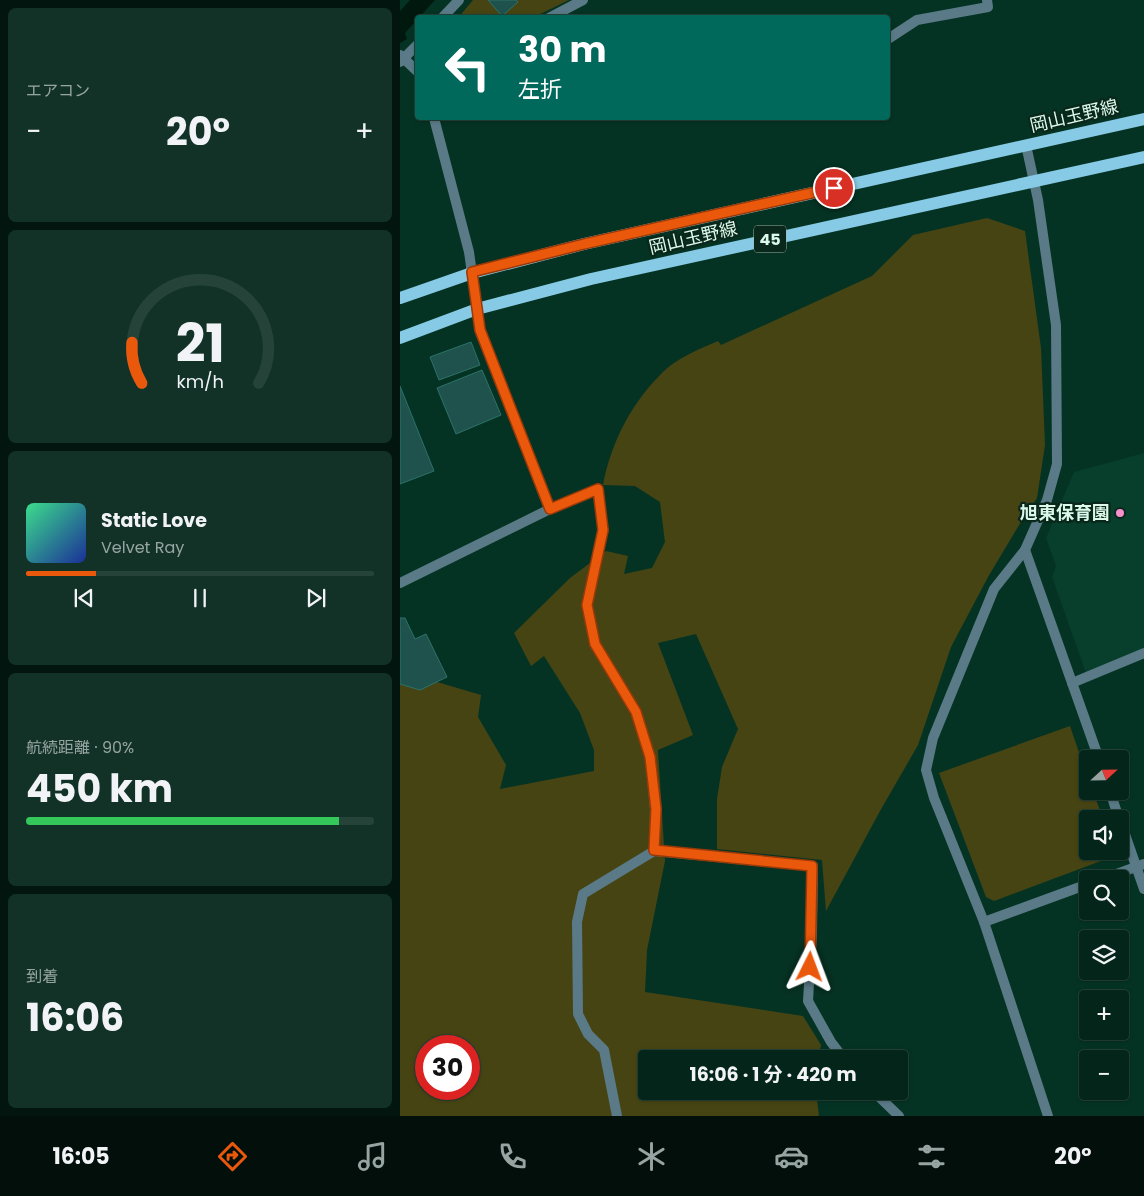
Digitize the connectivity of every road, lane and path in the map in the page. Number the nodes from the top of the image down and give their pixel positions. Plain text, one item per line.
1 (459, 0) edge
2 (583, 0) edge
3 (986, 0) edge
4 (445, 15) edge
5 (556, 15) edge
6 (890, 38) edge
7 (415, 47) edge
8 (401, 59) edge
9 (415, 70) edge
10 (1144, 118) edge
11 (435, 120) edge
12 (1026, 145) junction
13 (1141, 159) edge
14 (1034, 180) junction
15 (472, 272) junction
16 (400, 298) edge
17 (477, 309) junction
18 (400, 338) edge
19 (550, 509) junction
20 (1025, 550) junction
21 (400, 583) edge
22 (1144, 653) edge
23 (1072, 683) junction
24 (1096, 750) edge
25 (1129, 840) edge
26 (654, 850) junction
27 (1140, 865) edge
28 (1127, 870) edge
29 (1079, 887) edge
30 (1144, 889) edge
31 (984, 922) junction
32 (837, 1050) edge
33 (882, 1100) edge
34 (617, 1116) edge
35 (899, 1116) edge
36 (1048, 1116) edge

1 - 4 street
2 - 5 street
3 - 6 street
7 - 8 street
8 - 9 street
10 - 12 main road, 岡山玉野線 / 45
11 - 15 street
12 - 14 street
12 - 15 main road, 岡山玉野線 / 45
13 - 14 main road, 岡山玉野線 / 45
14 - 17 main road, 岡山玉野線 / 45
14 - 20 street
15 - 16 main road, 岡山玉野線 / 45
15 - 17 street
17 - 18 main road, 岡山玉野線 / 45
17 - 19 street
19 - 21 street
19 - 26 street
20 - 23 street
20 - 31 street
22 - 23 street
23 - 24 street
25 - 27 street
26 - 32 street
26 - 34 street
27 - 28 street
27 - 30 street
29 - 31 street
31 - 36 street
33 - 35 street

